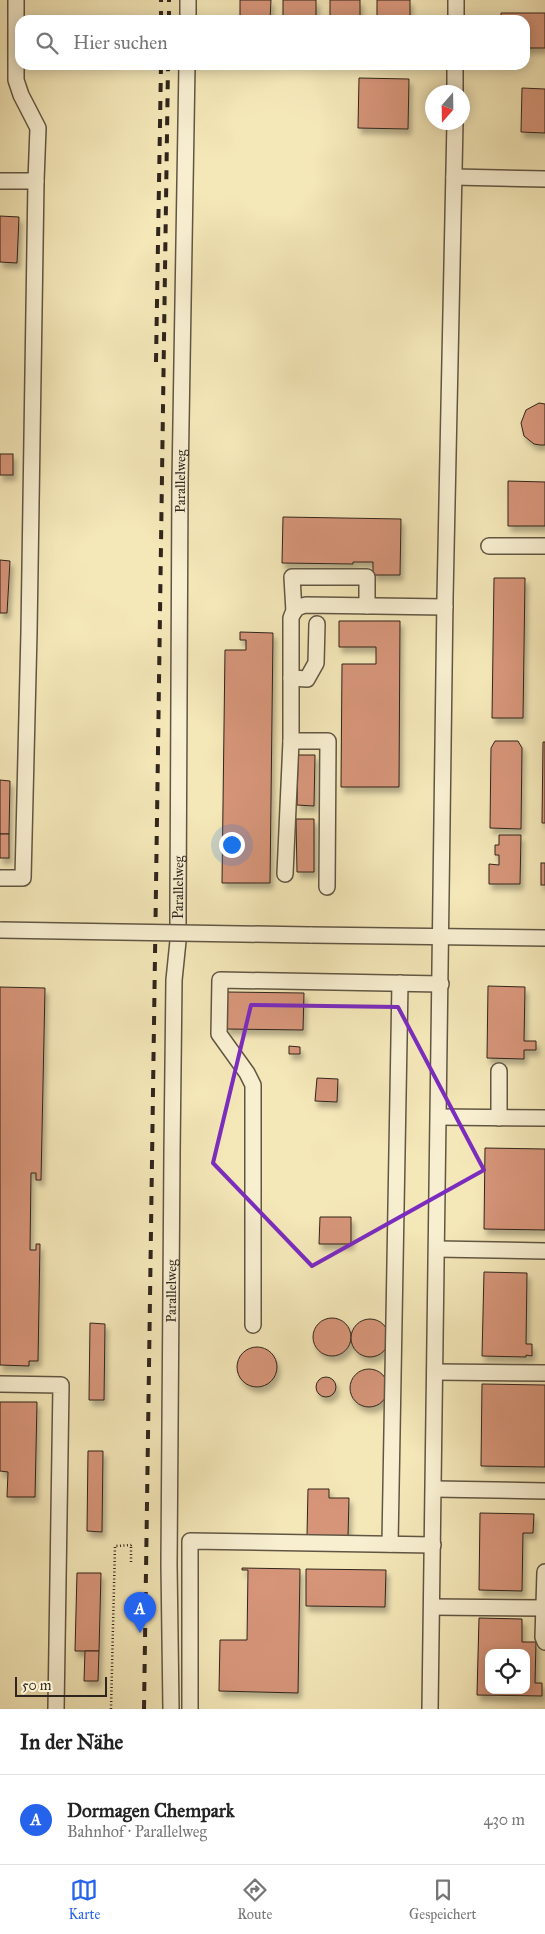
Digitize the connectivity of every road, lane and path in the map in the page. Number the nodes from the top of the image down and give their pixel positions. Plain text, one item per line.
1 (16, 0) edge
2 (188, 0) edge
3 (456, 0) edge
4 (16, 15) edge
5 (188, 15) edge
6 (456, 15) edge
7 (16, 70) edge
8 (187, 70) edge
9 (456, 70) edge
10 (455, 85) edge
11 (455, 130) edge
12 (454, 177) junction
13 (545, 179) edge
14 (0, 181) edge
15 (36, 181) junction
16 (489, 546) dead end
17 (545, 546) edge
18 (367, 606) junction
19 (444, 607) junction
20 (294, 612) junction
21 (316, 624) dead end
22 (291, 678) junction
23 (291, 742) junction
24 (285, 874) dead end
25 (0, 878) edge
26 (327, 887) dead end
27 (0, 930) edge
28 (441, 937) junction
29 (545, 938) edge
30 (400, 983) junction
31 (441, 984) junction
32 (499, 1071) dead end
33 (439, 1117) junction
34 (499, 1118) junction
35 (545, 1118) edge
36 (437, 1249) junction
37 (545, 1251) edge
38 (252, 1325) dead end
39 (435, 1372) junction
40 (545, 1373) edge
41 (0, 1384) edge
42 (434, 1489) junction
43 (545, 1491) edge
44 (390, 1544) junction
45 (434, 1545) junction
46 (131, 1562) dead end
47 (545, 1572) edge
48 (432, 1607) junction
49 (544, 1608) edge
50 (545, 1642) edge
51 (56, 1709) edge
52 (112, 1709) edge
53 (171, 1709) edge
54 (190, 1709) edge
55 (430, 1709) edge

1 - 4 street
2 - 5 street
3 - 6 street
7 - 15 street
8 - 53 street, Parallelweg
9 - 10 street
11 - 12 street
12 - 13 street
12 - 19 street
14 - 15 street
15 - 25 street
16 - 17 street
18 - 19 street
18 - 20 street
18 - 20 street
19 - 28 street
20 - 22 street
21 - 22 street
22 - 23 street
23 - 24 street
23 - 26 street
27 - 28 street, bridge
28 - 29 street
28 - 31 street
30 - 31 street
30 - 38 street
30 - 44 street
31 - 33 street
32 - 34 street
33 - 34 street
33 - 36 street
34 - 35 street
36 - 37 street
36 - 39 street
39 - 40 street
39 - 42 street
41 - 51 street
42 - 43 street
42 - 45 street
44 - 45 street
44 - 54 street
45 - 48 street
46 - 52 path
47 - 49 street
48 - 49 street
48 - 55 street
49 - 50 street

